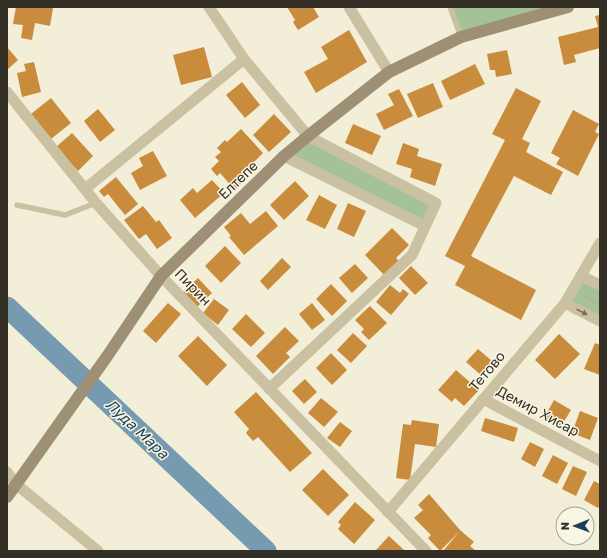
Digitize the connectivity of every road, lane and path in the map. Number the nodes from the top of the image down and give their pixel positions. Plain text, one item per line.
1 (209, 7) edge
2 (349, 7) edge
3 (450, 7) edge
4 (568, 7) edge
5 (462, 37) junction
6 (244, 59) junction
7 (389, 72) junction
8 (7, 92) edge
9 (308, 136) junction
10 (284, 156) junction
11 (85, 190) junction
12 (96, 203) junction
13 (16, 205) dead end
14 (425, 226) junction
15 (600, 243) edge
16 (161, 276) junction
17 (581, 276) junction
18 (600, 285) edge
19 (573, 290) junction
20 (565, 303) junction
21 (600, 304) edge
22 (600, 321) edge
23 (269, 389) junction
24 (483, 399) junction
25 (600, 461) edge
26 (7, 472) edge
27 (16, 484) junction
28 (7, 496) edge
29 (388, 512) junction
30 (98, 551) edge
31 (426, 551) edge

1 - 6 street
2 - 7 street
3 - 5 lane
4 - 5 main road, Елтепе
5 - 7 main road, Елтепе
6 - 9 street
6 - 11 street
7 - 9 main road, Елтепе
8 - 11 street, Пирин
9 - 10 main road, Елтепе
9 - 14 street
10 - 14 street
10 - 16 main road, Елтепе
11 - 12 street, Пирин
12 - 13 lane
12 - 16 street, Пирин
14 - 23 street
15 - 17 street, Тетово
16 - 23 street, Пирин
16 - 27 main road, Елтепе
17 - 18 street
17 - 19 street, Тетово
19 - 20 street, Тетово
19 - 21 path
20 -> 22 street
20 - 24 street, Тетово
23 - 29 street, Пирин
24 - 25 street, Демир Хисар
24 - 29 street, Тетово
26 - 27 street
27 - 28 main road, Елтепе
27 - 30 street
29 - 31 street, Пирин

